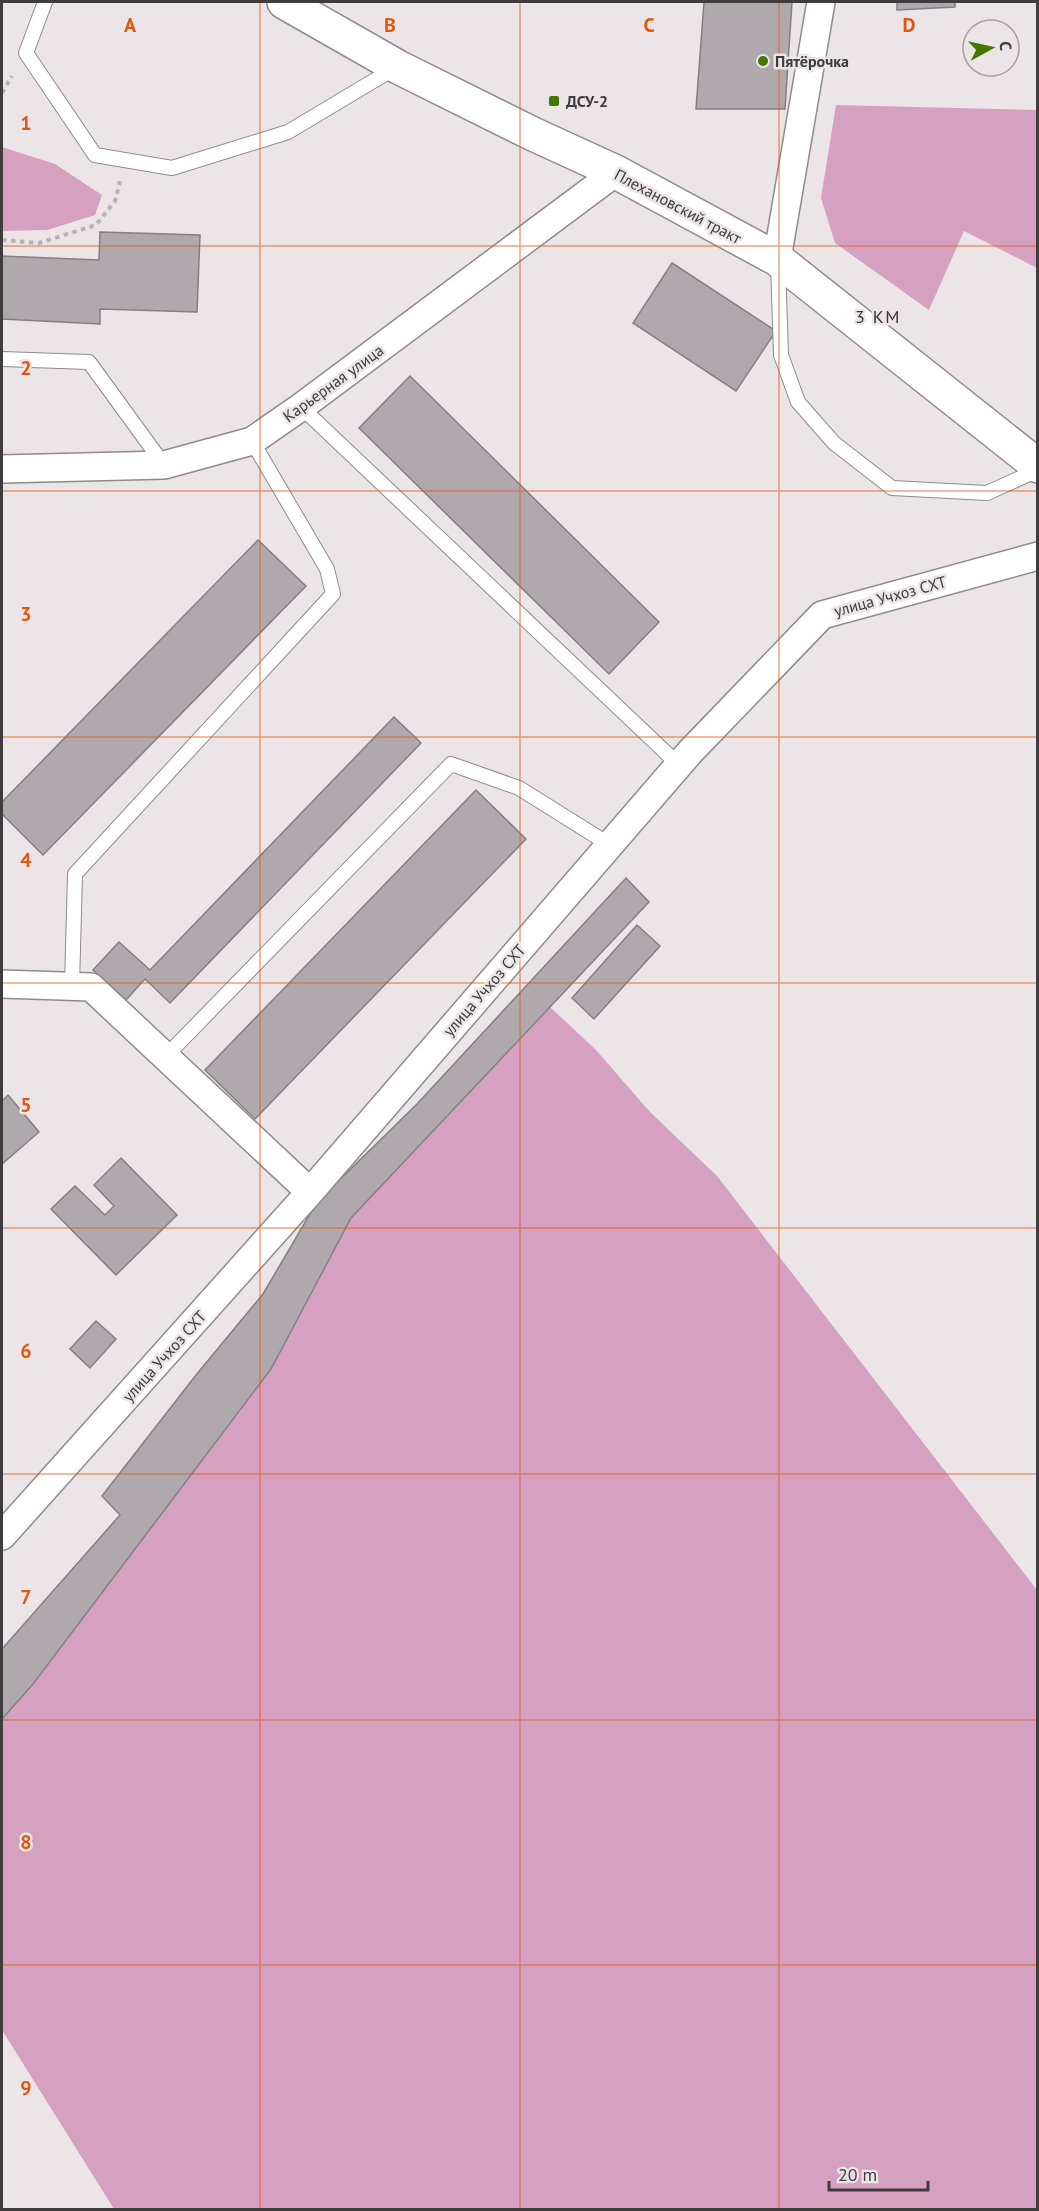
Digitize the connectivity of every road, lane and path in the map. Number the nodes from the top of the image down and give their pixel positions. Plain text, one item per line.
1 (45, 2) edge
2 (284, 2) edge
3 (820, 2) edge
4 (398, 67) junction
5 (125, 160) junction
6 (616, 172) junction
7 (2, 240) edge
8 (777, 259) junction
9 (2, 359) edge
10 (301, 407) junction
11 (252, 441) junction
12 (164, 465) junction
13 (1038, 468) edge
14 (2, 469) edge
15 (1038, 556) edge
16 (679, 765) junction
17 (610, 845) junction
18 (2, 984) edge
19 (72, 986) junction
20 (166, 1056) junction
21 (310, 1192) junction
22 (2, 1536) edge

1 - 5 lane
2 - 4 street, Плехановский тракт
3 - 8 street
4 - 5 lane
4 - 6 street, Плехановский тракт
5 - 7 path
6 - 8 street, Плехановский тракт
6 - 10 street, Карьерная улица
8 - 13 street, Плехановский тракт
8 - 13 lane
9 - 12 lane
10 - 11 street, Карьерная улица
10 - 16 lane
11 - 12 street, Карьерная улица
11 - 19 lane
12 - 14 street, Карьерная улица
15 - 16 street, улица Учхоз СХТ
16 - 17 street, улица Учхоз СХТ
17 - 20 lane
17 - 21 street, улица Учхоз СХТ
18 - 19 street
19 - 20 street
20 - 21 street
21 - 22 street, улица Учхоз СХТ

